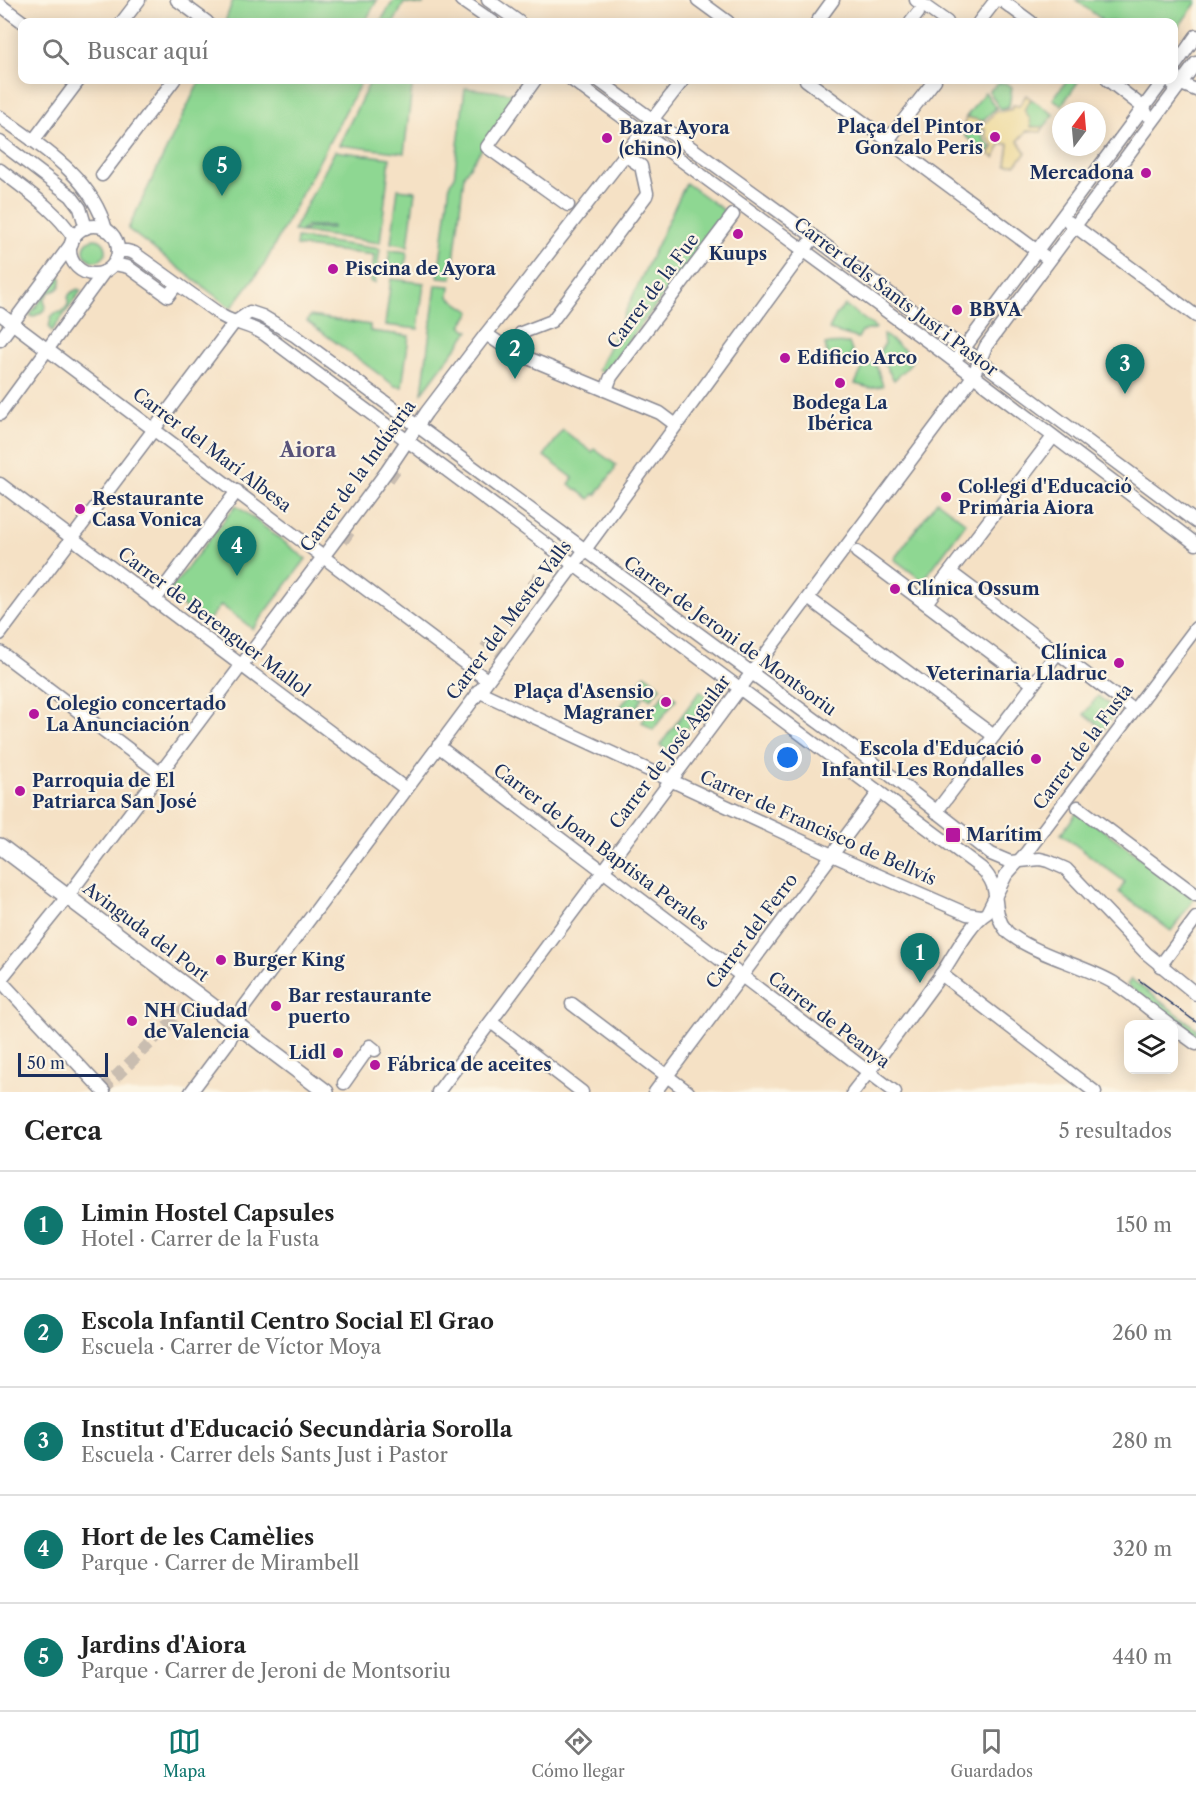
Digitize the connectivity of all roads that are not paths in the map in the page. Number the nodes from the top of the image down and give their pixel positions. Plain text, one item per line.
1 (139, 0) edge
2 (177, 0) edge
3 (461, 0) edge
4 (488, 0) edge
5 (698, 0) edge
6 (833, 0) edge
7 (916, 0) edge
8 (996, 0) edge
9 (1001, 0) edge
10 (0, 5) edge
11 (18, 18) edge
12 (125, 18) edge
13 (202, 18) edge
14 (487, 18) edge
15 (513, 18) edge
16 (722, 18) edge
17 (820, 18) edge
18 (941, 18) edge
19 (982, 18) edge
20 (1026, 18) edge
21 (1196, 36) edge
22 (1178, 60) edge
23 (1196, 63) edge
24 (76, 84) edge
25 (171, 84) edge
26 (532, 84) edge
27 (577, 84) edge
28 (604, 84) edge
29 (680, 84) edge
30 (811, 84) edge
31 (932, 84) edge
32 (1113, 84) edge
33 (1161, 84) edge
34 (1180, 84) junction
35 (1196, 90) edge
36 (1144, 108) junction
37 (0, 117) edge
38 (653, 119) junction
39 (1146, 129) junction
40 (643, 132) junction
41 (888, 140) junction
42 (33, 141) junction
43 (0, 142) edge
44 (625, 155) junction
45 (0, 170) edge
46 (102, 175) dead end
47 (568, 205) dead end
48 (733, 215) dead end
49 (1063, 217) junction
50 (1075, 226) junction
51 (86, 228) junction
52 (106, 230) junction
53 (814, 237) junction
54 (73, 241) junction
55 (804, 250) junction
56 (118, 251) junction
57 (1037, 251) junction
58 (1049, 260) junction
59 (109, 268) junction
60 (177, 284) junction
61 (0, 314) edge
62 (1196, 316) edge
63 (234, 322) junction
64 (12, 324) junction
65 (486, 333) junction
66 (0, 339) edge
67 (964, 349) junction
68 (47, 350) junction
69 (511, 351) junction
70 (980, 360) junction
71 (954, 362) junction
72 (973, 376) junction
73 (606, 390) junction
74 (0, 414) edge
75 (676, 425) junction
76 (417, 427) junction
77 (153, 428) junction
78 (1053, 437) junction
79 (408, 440) junction
80 (0, 484) edge
81 (237, 491) junction
82 (1196, 522) edge
83 (71, 539) junction
84 (1196, 544) edge
85 (584, 550) junction
86 (857, 552) dead end
87 (323, 556) junction
88 (573, 566) junction
89 (950, 572) junction
90 (808, 598) junction
91 (154, 601) junction
92 (926, 603) junction
93 (1196, 628) edge
94 (0, 634) edge
95 (0, 652) edge
96 (1058, 652) junction
97 (242, 665) junction
98 (751, 674) junction
99 (487, 680) junction
100 (1033, 684) junction
101 (741, 688) junction
102 (478, 692) junction
103 (1134, 710) junction
104 (994, 736) junction
105 (438, 747) junction
106 (160, 773) junction
107 (671, 781) junction
108 (406, 789) junction
109 (879, 792) junction
110 (1078, 807) dead end
111 (936, 812) junction
112 (0, 846) edge
113 (832, 855) junction
114 (1019, 861) junction
115 (603, 872) junction
116 (996, 894) junction
117 (1196, 895) edge
118 (67, 897) junction
119 (981, 916) junction
120 (1196, 918) edge
121 (1160, 966) junction
122 (941, 974) junction
123 (742, 976) junction
124 (0, 980) edge
125 (1196, 994) edge
126 (572, 1004) dead end
127 (1164, 1020) edge
128 (490, 1022) junction
129 (235, 1024) junction
130 (1178, 1031) edge
131 (1196, 1044) edge
132 (375, 1050) dead end
133 (868, 1072) junction
134 (667, 1076) junction
135 (344, 1083) dead end
136 (104, 1092) edge
137 (191, 1092) edge
138 (326, 1092) edge
139 (438, 1092) edge
140 (582, 1092) edge
141 (654, 1092) edge
142 (688, 1092) edge
143 (853, 1092) edge
144 (895, 1092) edge
145 (1095, 1092) edge

1 - 12 street
2 - 13 street
3 - 14 street
4 - 15 street
5 - 16 street
6 - 17 street
7 - 18 street
8 - 19 street
9 - 20 street
10 - 11 street
21 - 22 street
23 - 34 street, Carrer de José Aguilar
24 - 42 street
25 - 46 street
26 - 47 street
27 - 40 street, Carrer dels Sants Just i Pastor
28 - 38 street, Carrer dels Sants Just i Pastor
29 - 38 street, Carrer de la Indústria
30 - 41 street
31 - 41 street
32 - 36 street
33 - 36 street
34 - 35 street
34 - 39 street, Carrer de José Aguilar
36 - 39 street
36 - 49 street
37 - 42 street
38 - 40 street, Carrer de la Indústria
38 - 53 street, Carrer dels Sants Just i Pastor
39 - 50 street, Carrer de José Aguilar
40 - 44 street, Carrer de la Indústria
40 - 55 street, Carrer dels Sants Just i Pastor
41 - 57 street
42 - 52 street
43 - 51 street
44 - 65 street, Carrer de la Indústria
44 - 69 street
45 - 54 street
48 - 73 street, Carrer de la Fue
49 - 50 street
49 - 57 street
50 - 58 street, Carrer de José Aguilar
50 - 62 street
51 - 52 street
51 - 54 street
52 - 56 street
53 - 55 street, Carrer del Mestre Valls
53 - 67 street, Carrer dels Sants Just i Pastor
54 - 59 street
54 - 64 street
55 - 71 street, Carrer dels Sants Just i Pastor
55 - 75 street, Carrer del Mestre Valls
56 - 59 street
56 - 60 street, Carrer de Jeroni de Montsoriu
57 - 58 street
57 - 67 street
58 - 70 street, Carrer de José Aguilar
59 - 60 street
59 - 68 street
60 - 63 street, Carrer de Jeroni de Montsoriu
61 - 64 street, Carrer del Marí Albesa
63 - 76 street, Carrer de Jeroni de Montsoriu
63 - 77 street
63 - 79 street, Carrer de Jeroni de Montsoriu
64 - 66 street
64 - 68 street, Carrer del Marí Albesa
65 - 69 street
65 - 76 street, Carrer de la Indústria
67 - 70 street, Carrer dels Sants Just i Pastor
67 - 71 street
68 - 74 street
68 - 77 street, Carrer del Marí Albesa
69 - 73 street
70 - 72 street, Carrer de José Aguilar
70 - 82 street, Carrer dels Sants Just i Pastor
71 - 72 street, Carrer dels Sants Just i Pastor
72 - 78 street, Carrer dels Sants Just i Pastor
72 - 90 street, Carrer de José Aguilar
73 - 75 street
75 - 85 street, Carrer del Mestre Valls
76 - 79 street, Carrer de la Indústria
76 - 85 street, Carrer de Jeroni de Montsoriu
77 - 81 street, Carrer del Marí Albesa
77 - 83 street
78 - 84 street, Carrer dels Sants Just i Pastor
78 - 89 street
79 - 87 street, Carrer de la Indústria
79 - 88 street, Carrer de Jeroni de Montsoriu
80 - 83 street, Carrer de Berenguer Mallol
81 - 87 street, Carrer del Marí Albesa
81 - 91 street
83 - 91 street, Carrer de Berenguer Mallol
83 - 94 street
85 - 88 street, Carrer del Mestre Valls
85 - 98 street, Carrer de Jeroni de Montsoriu
86 - 92 street
87 - 97 street, Carrer de la Indústria
87 - 99 street, Carrer del Marí Albesa
88 - 99 street, Carrer del Mestre Valls
88 - 101 street, Carrer de Jeroni de Montsoriu
89 - 92 street
89 - 96 street
90 - 98 street, Carrer de José Aguilar
90 - 104 street
91 - 97 street, Carrer de Berenguer Mallol
92 - 100 street
93 - 103 street, Carrer de la Fusta
95 - 106 street
96 - 100 street
96 - 103 street
97 - 106 street, Carrer de la Indústria
97 - 108 street, Carrer de Berenguer Mallol
98 - 101 street, Carrer de José Aguilar
98 - 111 street, Carrer de Jeroni de Montsoriu
99 - 102 street, Carrer del Mestre Valls
100 - 104 street
101 - 107 street, Carrer de José Aguilar
101 - 109 street, Carrer de Jeroni de Montsoriu
102 - 105 street, Carrer del Mestre Valls
102 - 107 street, Carrer de Francisco de Bellvís
103 - 114 street, Carrer de la Fusta
104 - 111 street
105 - 108 street, Carrer del Mestre Valls
105 - 115 street, Carrer de Joan Baptista Perales
106 - 118 street, Carrer de la Indústria
107 - 113 street, Carrer de Francisco de Bellvís
107 - 115 street, Carrer de José Aguilar
108 - 129 street, Carrer del Mestre Valls
109 - 113 street, Carrer del Ferro
109 - 116 street, Carrer de Jeroni de Montsoriu
110 - 117 street
111 - 114 street, Carrer de Jeroni de Montsoriu
112 - 118 main road, Avinguda del Port
113 - 119 street, Carrer de Francisco de Bellvís
113 - 123 street, Carrer del Ferro
114 - 116 street, Carrer de la Fusta
114 - 121 street, Carrer de Jeroni de Montsoriu
115 - 123 street, Carrer de Joan Baptista Perales
115 - 128 street, Carrer de José Aguilar
116 - 119 street, Carrer de la Fusta
116 - 127 street, Carrer de Jeroni de Montsoriu
118 - 124 street, Carrer de la Indústria
118 - 129 main road, Avinguda del Port
119 - 122 street, Carrer de la Fusta
120 - 121 street
121 - 125 street, Carrer de Jeroni de Montsoriu
122 - 133 street, Carrer de la Fusta
122 - 145 street
123 - 133 street, Carrer de Peanya
123 - 134 street, Carrer del Ferro
124 - 136 street
126 - 134 street
128 - 139 street, Carrer de José Aguilar
128 - 140 street
129 - 137 street, Carrer del Mestre Valls
129 - 138 main road, Avinguda del Port
130 - 131 street
132 - 135 street
133 - 143 street, Carrer de la Fusta
133 - 144 street, Carrer de Peanya
134 - 141 street, Carrer del Ferro
134 - 142 street

